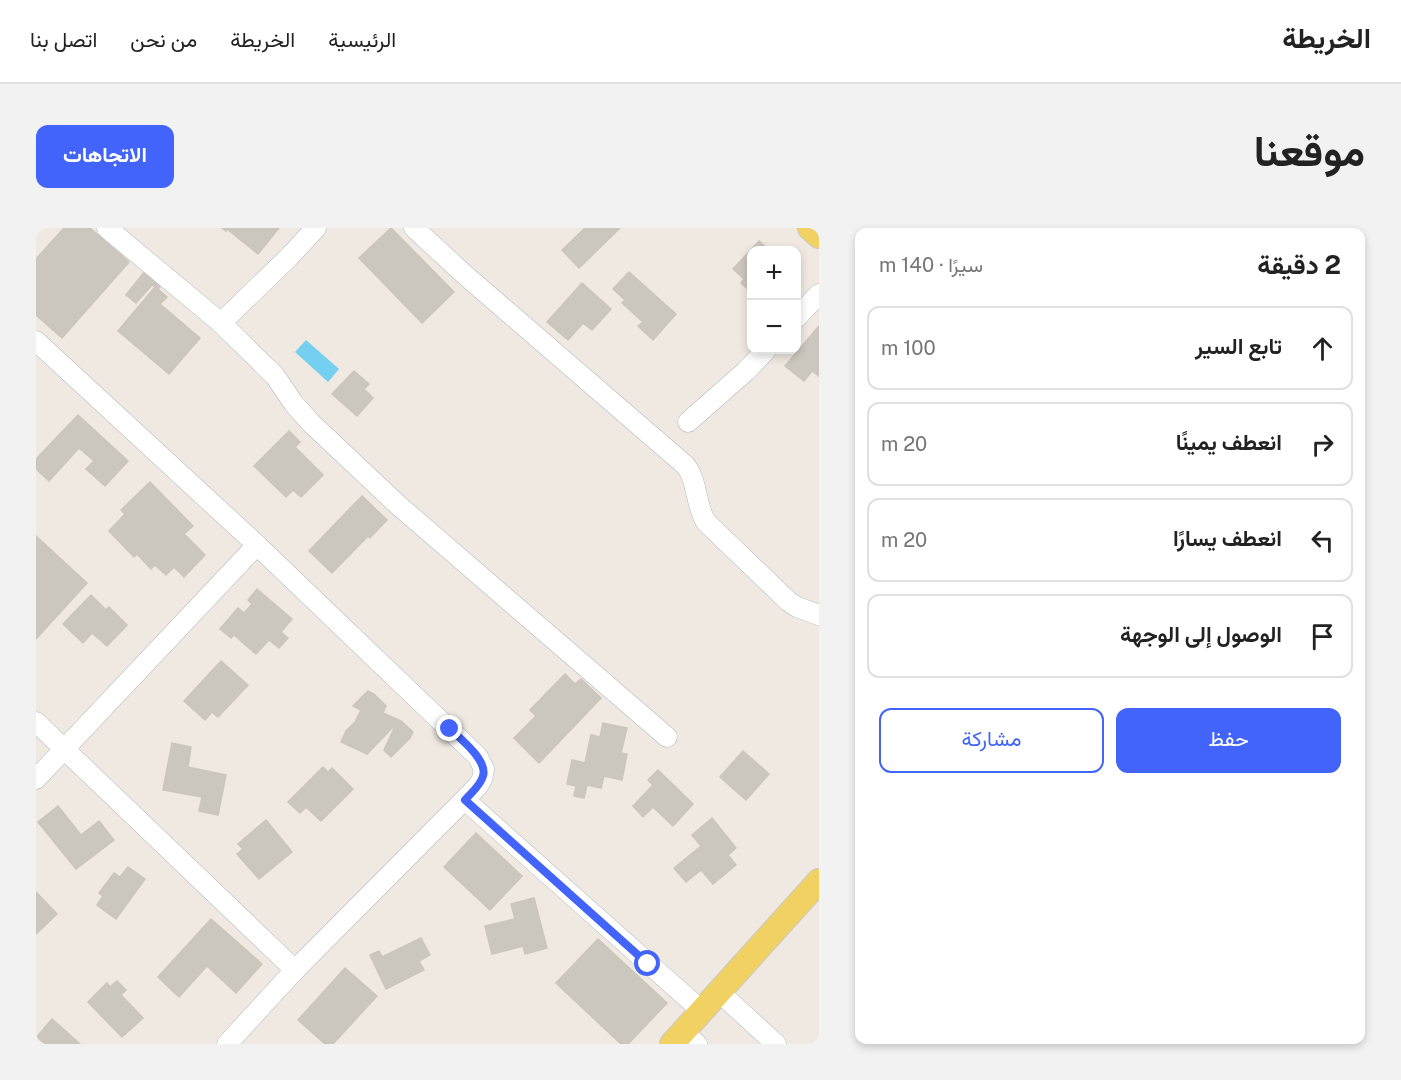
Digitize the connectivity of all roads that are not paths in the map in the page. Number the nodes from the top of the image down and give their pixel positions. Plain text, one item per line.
1 (107, 228) edge
2 (316, 228) edge
3 (414, 228) edge
4 (810, 228) edge
5 (819, 236) edge
6 (819, 294) edge
7 (801, 313) edge
8 (221, 323) junction
9 (36, 341) edge
10 (762, 354) edge
11 (688, 422) dead end
12 (257, 544) junction
13 (819, 615) edge
14 (36, 722) edge
15 (667, 737) dead end
16 (64, 749) junction
17 (36, 779) edge
18 (465, 800) junction
19 (819, 881) edge
20 (295, 970) junction
21 (719, 992) junction
22 (702, 1011) junction
23 (684, 1040) edge
24 (227, 1044) edge
25 (776, 1044) edge

1 - 8 street
2 - 8 street
3 - 13 street
4 - 5 main road
6 - 7 street
8 - 15 street
9 - 12 street
10 - 11 street
12 - 16 street
12 - 18 street
14 - 16 street
16 - 17 street
16 - 20 street
18 - 20 street
18 - 22 street
19 - 21 main road
20 - 24 street
21 - 22 main road
21 - 25 street
22 - 23 main road

